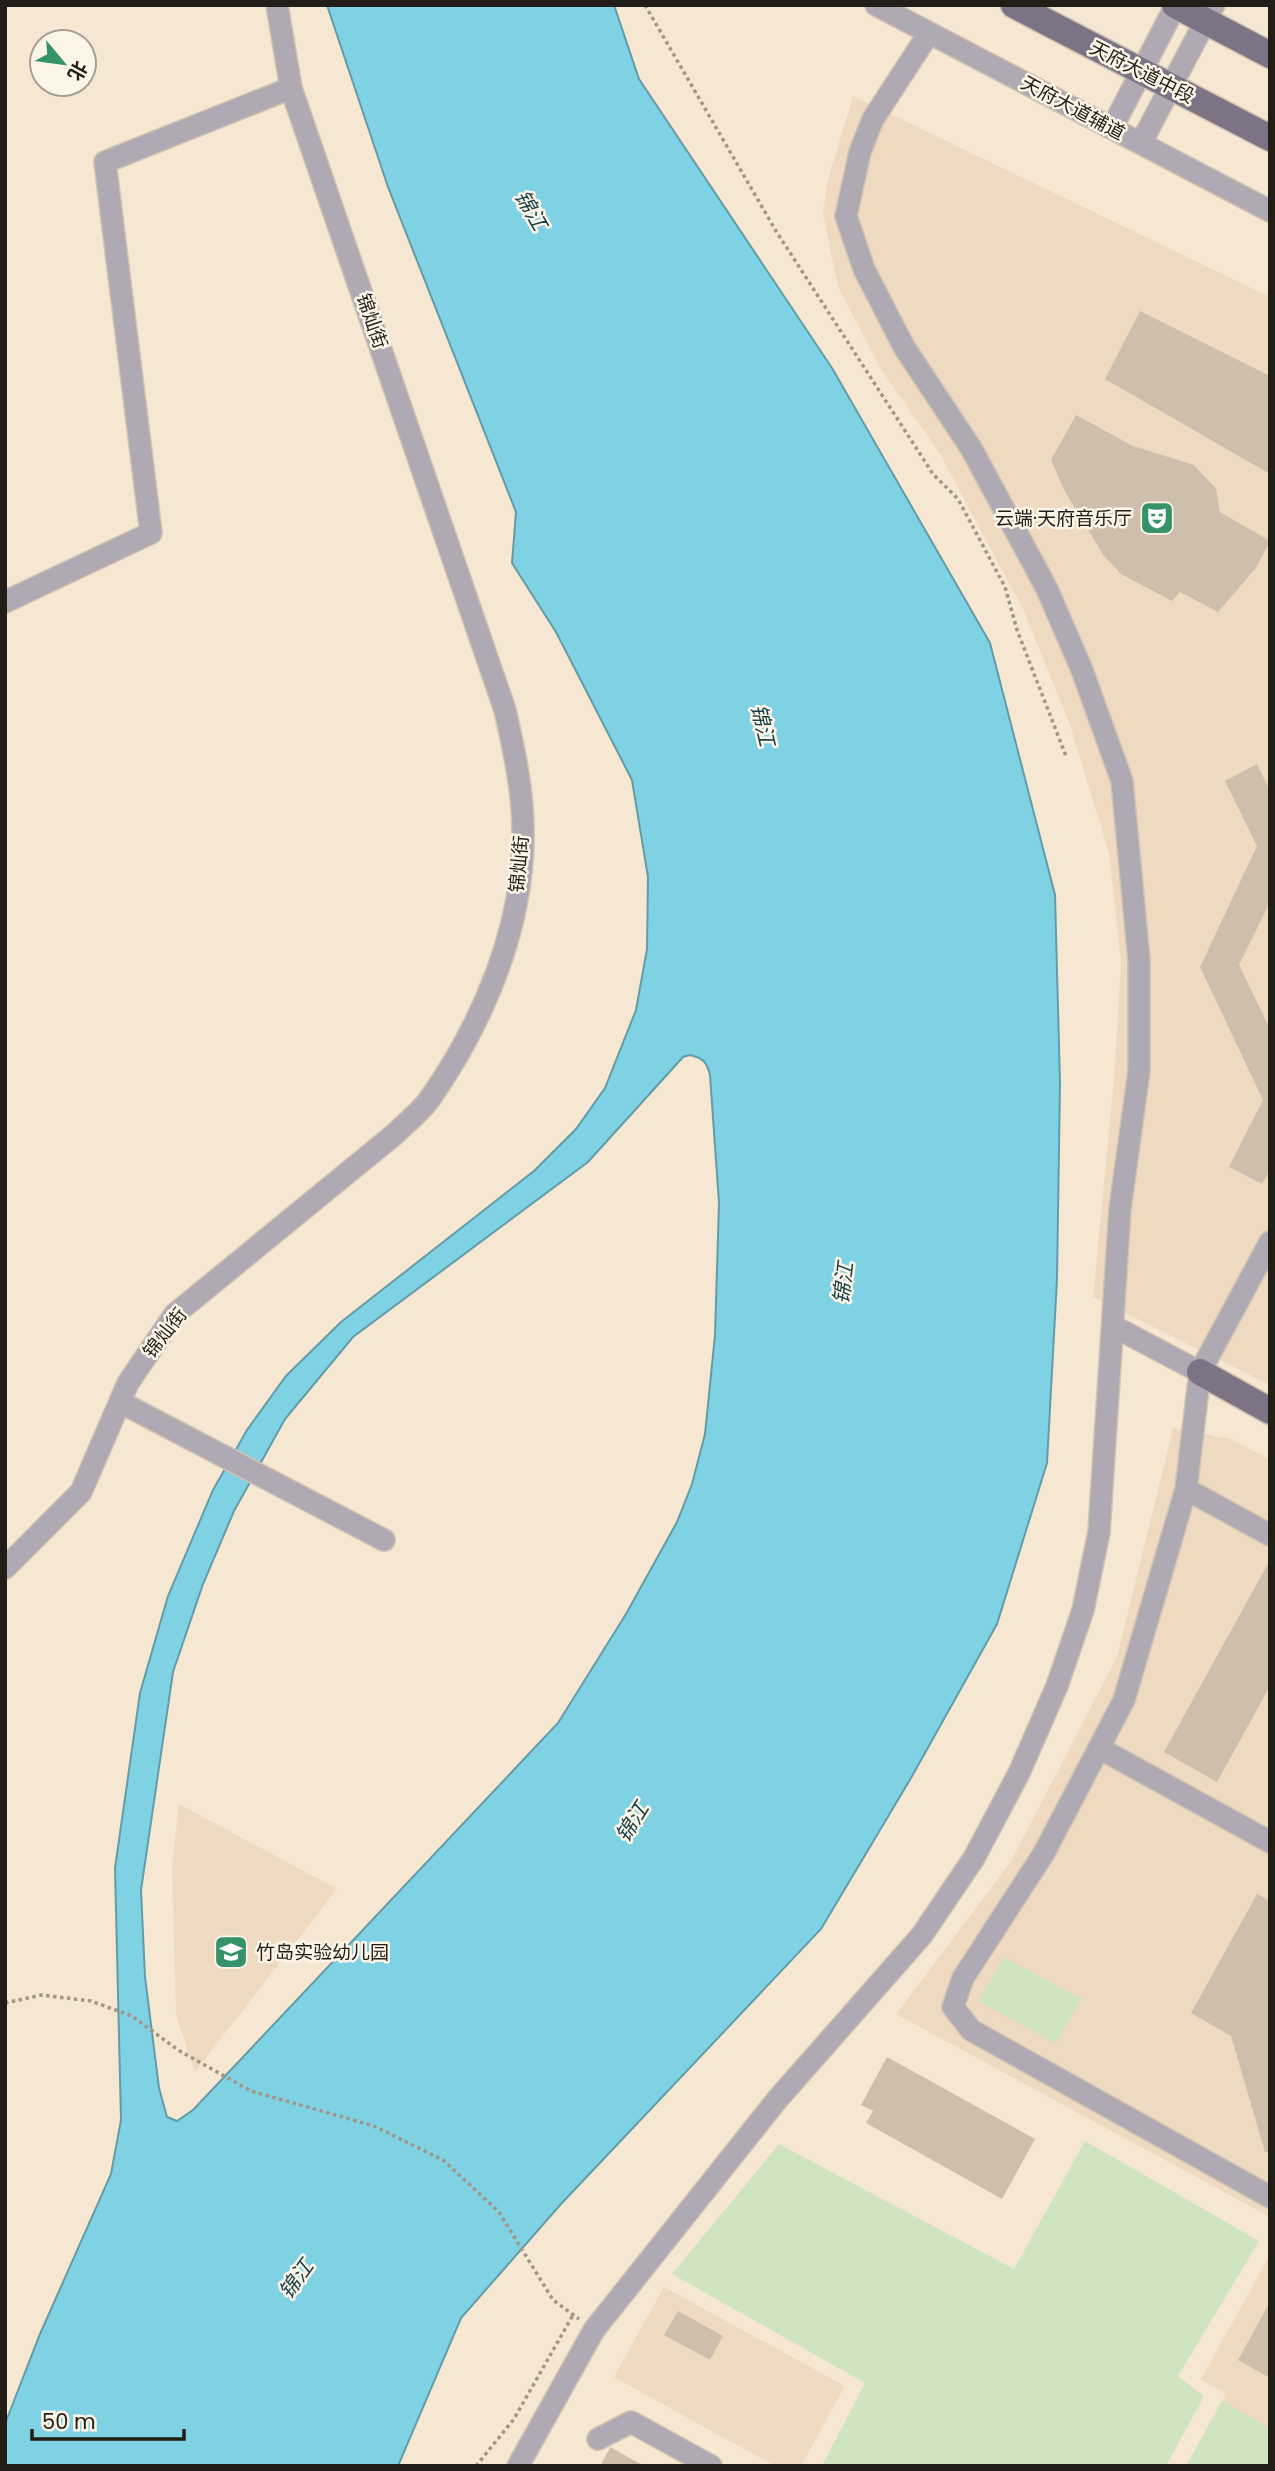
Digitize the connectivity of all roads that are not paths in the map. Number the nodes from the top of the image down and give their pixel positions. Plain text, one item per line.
1 (277, 5) edge
2 (876, 5) edge
3 (1014, 5) edge
4 (1175, 5) edge
5 (1209, 13) edge
6 (929, 33) junction
7 (1270, 55) edge
8 (1141, 71) junction
9 (1171, 86) junction
10 (291, 88) junction
11 (1112, 128) junction
12 (1270, 138) edge
13 (1141, 143) junction
14 (1270, 211) edge
15 (5, 602) edge
16 (1270, 1242) edge
17 (1113, 1326) junction
18 (1200, 1372) junction
19 (120, 1402) junction
20 (1270, 1411) edge
21 (1186, 1489) junction
22 (1270, 1535) edge
23 (384, 1540) dead end
24 (5, 1568) edge
25 (1099, 1748) junction
26 (1270, 1842) edge
27 (1270, 2197) edge
28 (597, 2439) dead end
29 (518, 2466) edge
30 (711, 2466) edge

1 - 10 street, 锦灿街
2 - 6 street, 天府大道辅道
3 - 8 main road, 天府大道中段
4 - 5 main road
4 - 8 street
5 - 7 main road
5 - 9 street
6 - 11 street, 天府大道辅道
6 - 17 street
8 - 9 main road, 天府大道中段
8 - 11 street
9 - 12 main road, 天府大道中段
9 - 13 street
10 - 15 street
10 - 19 street, 锦灿街
11 - 13 street, 天府大道辅道
13 - 14 street, 天府大道辅道
16 - 18 street
17 - 18 street
17 - 29 street
18 - 20 main road
18 - 21 street
19 - 23 street
19 - 24 street, 锦灿街
21 - 22 street
21 - 25 street
25 - 26 street
25 - 27 street
28 - 30 street

